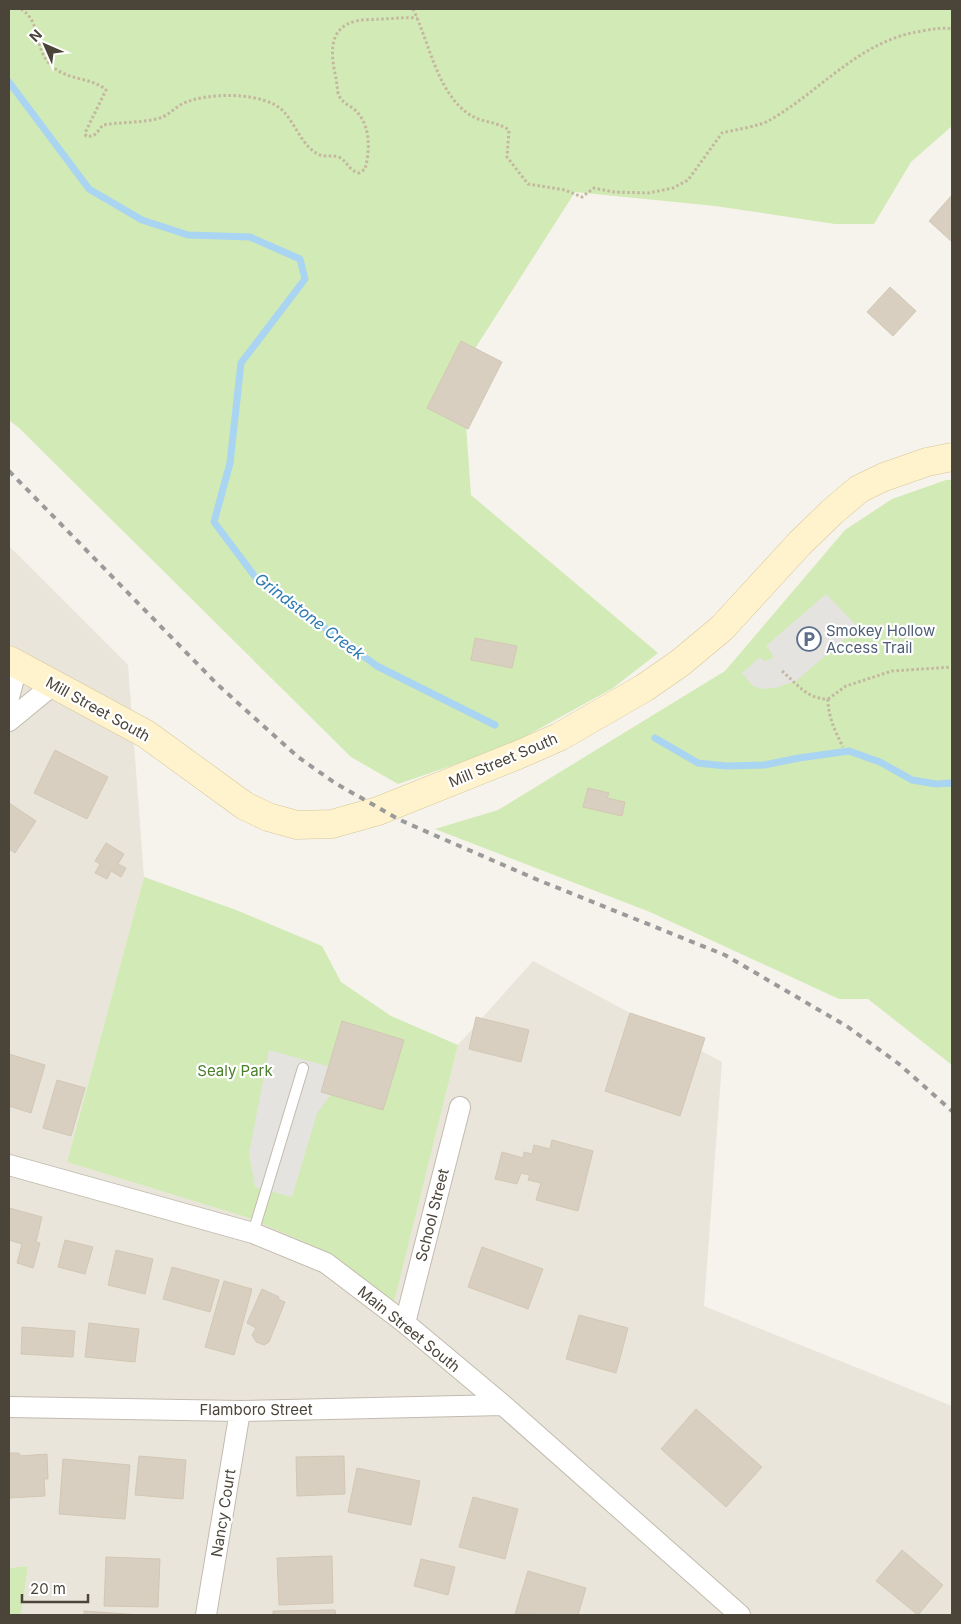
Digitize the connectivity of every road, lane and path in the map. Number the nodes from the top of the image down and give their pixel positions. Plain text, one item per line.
1 (21, 9) edge
2 (413, 9) edge
3 (417, 18) junction
4 (952, 29) edge
5 (952, 457) edge
6 (13, 662) edge
7 (952, 667) edge
8 (782, 671) dead end
9 (54, 684) junction
10 (9, 697) edge
11 (828, 699) junction
12 (9, 721) edge
13 (843, 747) dead end
14 (303, 1068) dead end
15 (460, 1107) dead end
16 (9, 1165) edge
17 (254, 1232) junction
18 (404, 1323) junction
19 (503, 1405) junction
20 (9, 1407) edge
21 (240, 1411) junction
22 (206, 1615) edge
23 (740, 1615) edge

1 - 3 path
2 - 3 path
3 - 4 path
5 - 9 main road, Mill Street South
6 - 9 main road, Mill Street South
6 - 10 street
7 - 11 path
8 - 11 path
9 - 12 street
11 - 13 path
14 - 17 lane
15 - 18 street, School Street
16 - 17 street, Main Street South
17 - 18 street, Main Street South
18 - 19 street, Main Street South
19 - 21 street, Flamboro Street
19 - 23 street, Main Street South
20 - 21 street, Flamboro Street
21 - 22 street, Nancy Court

